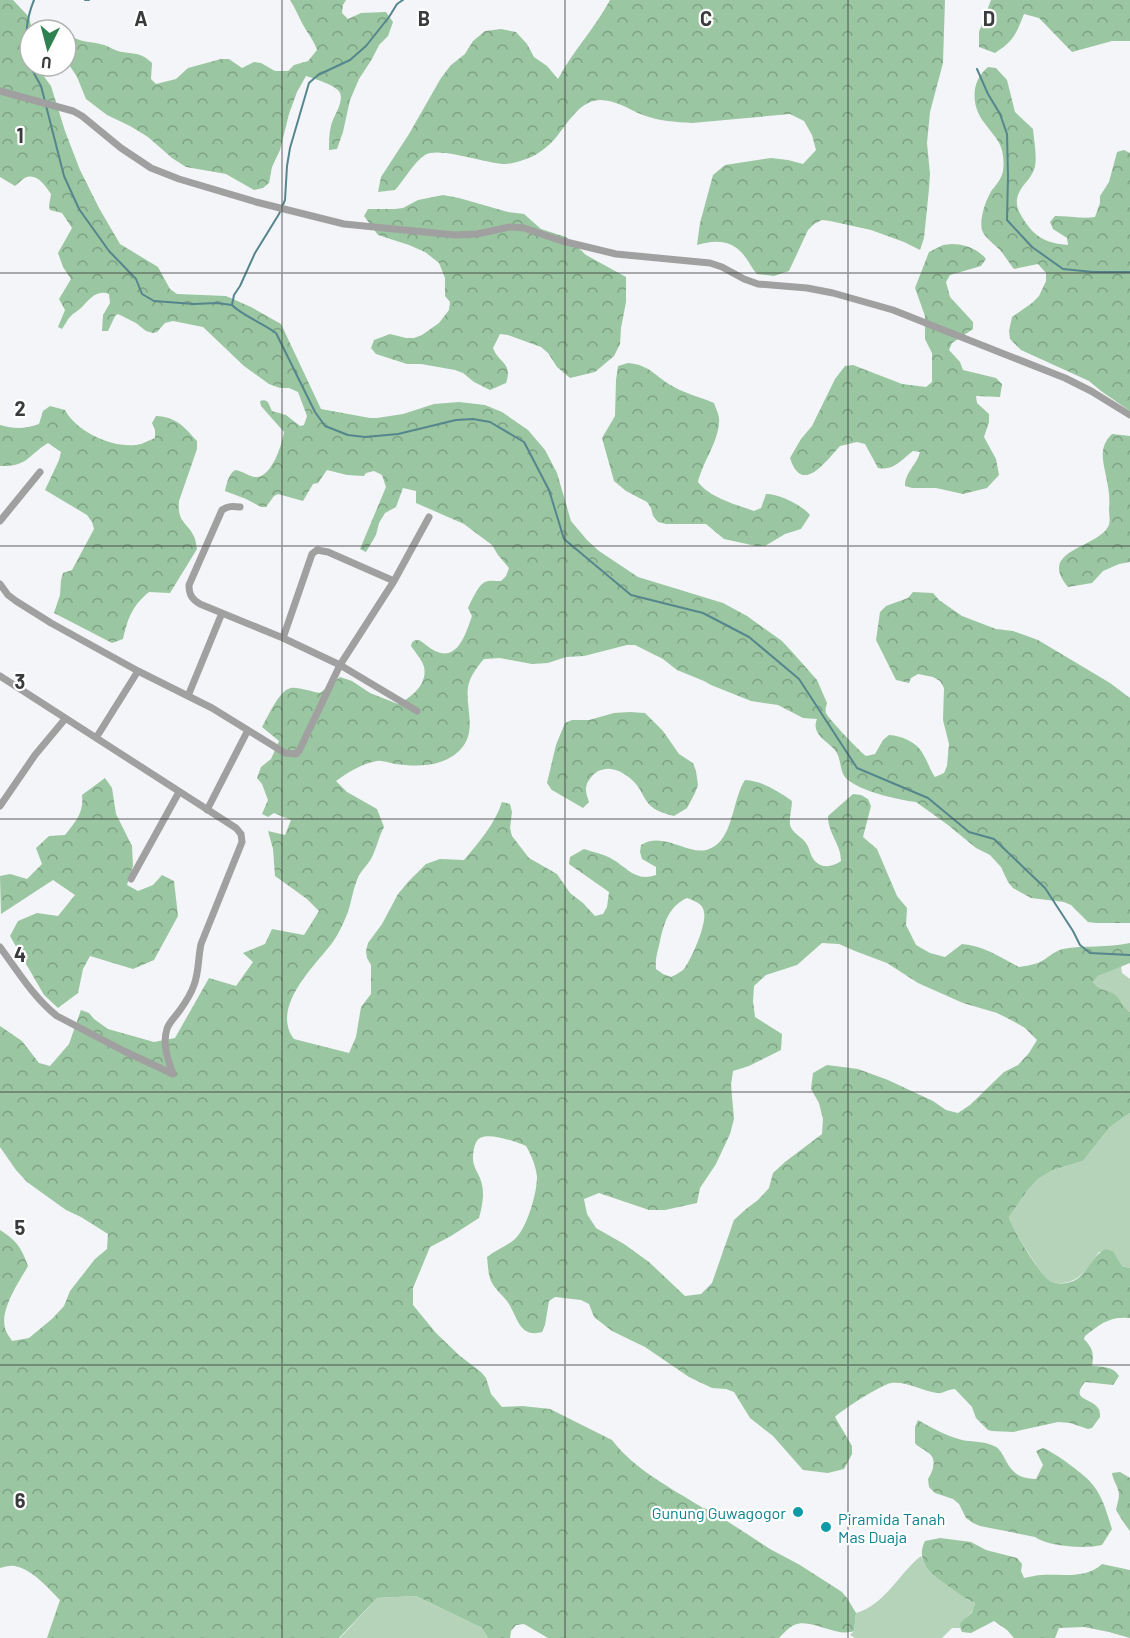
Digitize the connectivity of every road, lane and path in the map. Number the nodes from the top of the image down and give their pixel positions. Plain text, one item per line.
1 (0, 91) edge
2 (1130, 415) edge
3 (40, 472) dead end
4 (240, 507) dead end
5 (429, 517) dead end
6 (0, 521) edge
7 (394, 581) junction
8 (0, 584) edge
9 (222, 613) junction
10 (283, 638) junction
11 (340, 665) junction
12 (138, 671) junction
13 (0, 676) edge
14 (188, 696) junction
15 (417, 711) dead end
16 (65, 719) junction
17 (248, 730) junction
18 (96, 738) junction
19 (179, 792) junction
20 (0, 806) edge
21 (207, 810) junction
22 (131, 879) dead end
23 (0, 947) edge

1 - 2 street
3 - 6 street
4 - 9 street
5 - 7 street
7 - 10 street
7 - 11 street
8 - 12 street
9 - 10 street
9 - 14 street
10 - 11 street
11 - 15 street
11 - 17 street
12 - 14 street
12 - 18 street
13 - 16 street
14 - 17 street
16 - 18 street
16 - 20 street
17 - 21 street
18 - 19 street
19 - 21 street
19 - 22 street
21 - 23 street

